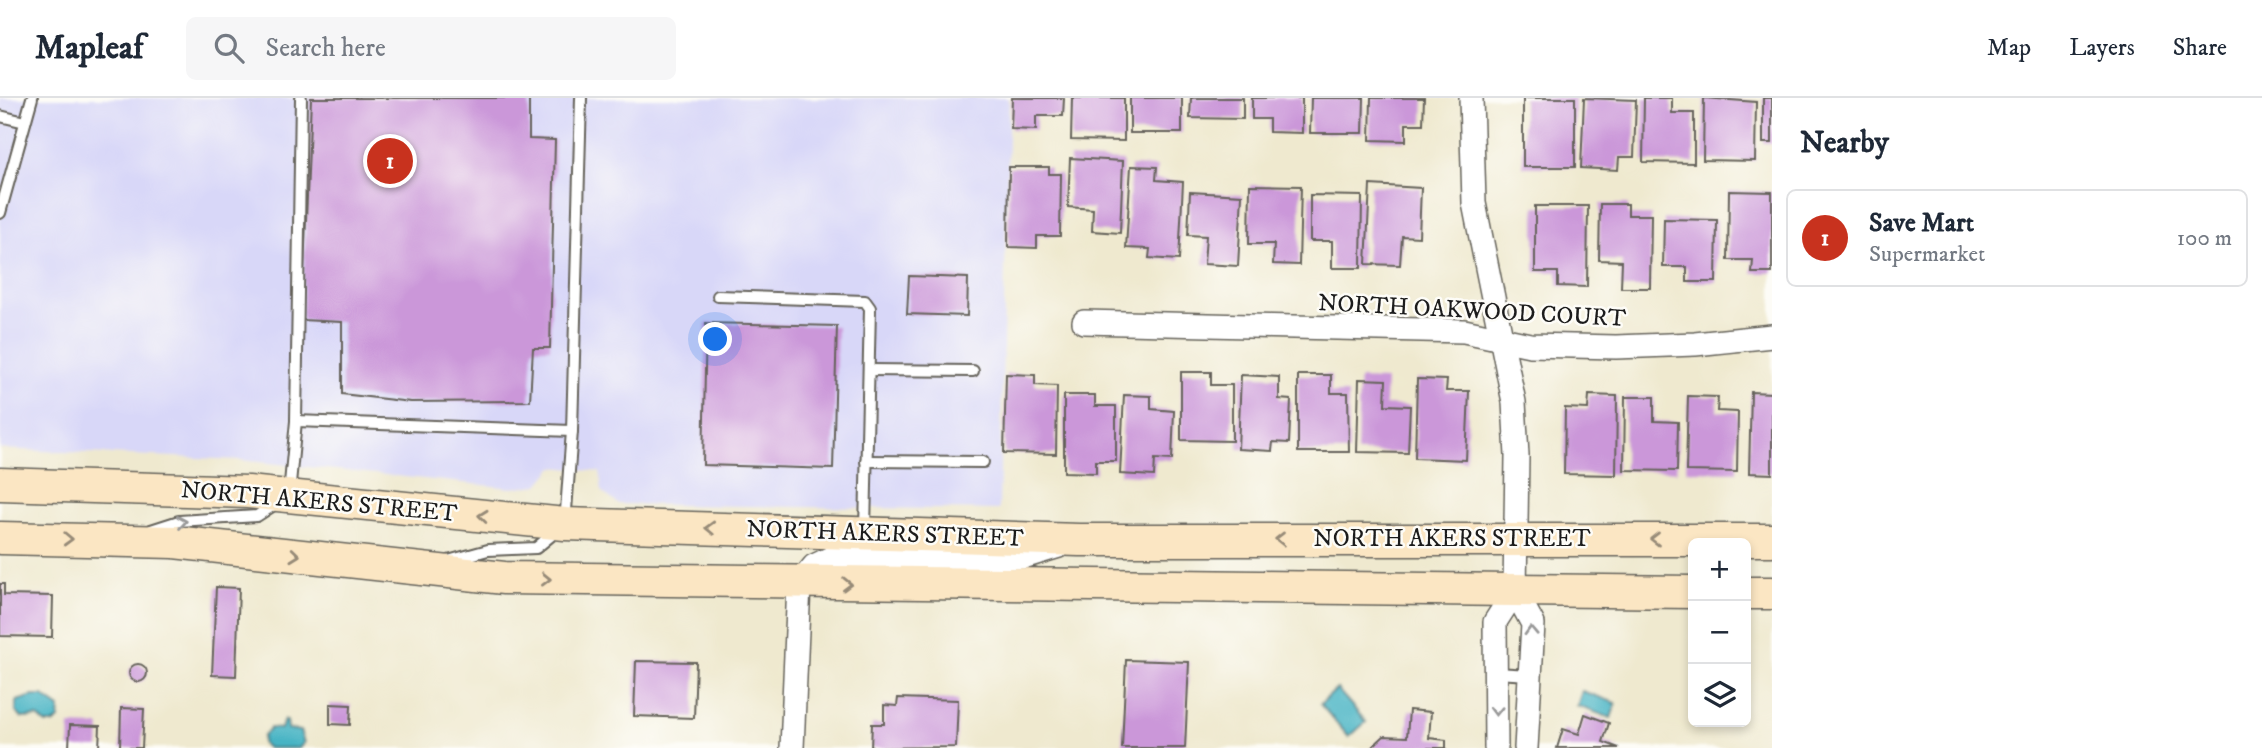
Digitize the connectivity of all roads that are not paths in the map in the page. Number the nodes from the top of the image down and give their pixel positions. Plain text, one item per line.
1 (32, 98) edge
2 (301, 98) edge
3 (581, 98) edge
4 (1471, 98) edge
5 (0, 116) edge
6 (25, 122) junction
7 (0, 213) edge
8 (718, 296) dead end
9 (1084, 322) dead end
10 (1772, 336) edge
11 (1500, 338) junction
12 (869, 370) junction
13 (973, 371) dead end
14 (296, 421) junction
15 (572, 431) junction
16 (866, 461) junction
17 (982, 462) dead end
18 (0, 484) edge
19 (289, 496) junction
20 (565, 524) junction
21 (864, 533) junction
22 (0, 538) edge
23 (1515, 539) junction
24 (1079, 540) junction
25 (1772, 540) edge
26 (116, 541) junction
27 (421, 569) junction
28 (799, 584) junction
29 (1515, 591) junction
30 (1688, 592) edge
31 (1751, 593) edge
32 (1772, 593) edge
33 (1497, 673) junction
34 (1528, 675) junction
35 (792, 748) edge
36 (1496, 748) edge
37 (1526, 748) edge

1 - 6 lane
2 - 14 lane
3 - 15 lane
4 - 11 street
5 - 6 lane
6 - 7 lane
8 - 12 lane
9 - 11 street, NORTH OAKWOOD COURT
10 - 11 street, NORTH OAKWOOD COURT
11 - 23 street
12 - 13 lane
12 - 16 lane
14 - 15 lane
14 - 19 lane
15 - 20 lane
16 - 17 lane
16 - 21 lane
18 - 19 main road, NORTH AKERS STREET
20 -> 19 main road, NORTH AKERS STREET
26 -> 19 lane
21 -> 20 main road, NORTH AKERS STREET
20 - 27 lane
21 - 24 main road, NORTH AKERS STREET
22 -> 26 main road, NORTH AKERS STREET
23 -> 24 main road, NORTH AKERS STREET
25 -> 23 main road, NORTH AKERS STREET
23 - 29 street
24 - 28 street
26 -> 27 main road, NORTH AKERS STREET
27 -> 28 main road, NORTH AKERS STREET
28 -> 29 main road, NORTH AKERS STREET
28 - 35 street
29 - 30 main road, NORTH AKERS STREET
29 - 33 street
34 -> 29 street
31 - 32 main road
33 - 34 lane
33 -> 36 street
34 - 37 street

